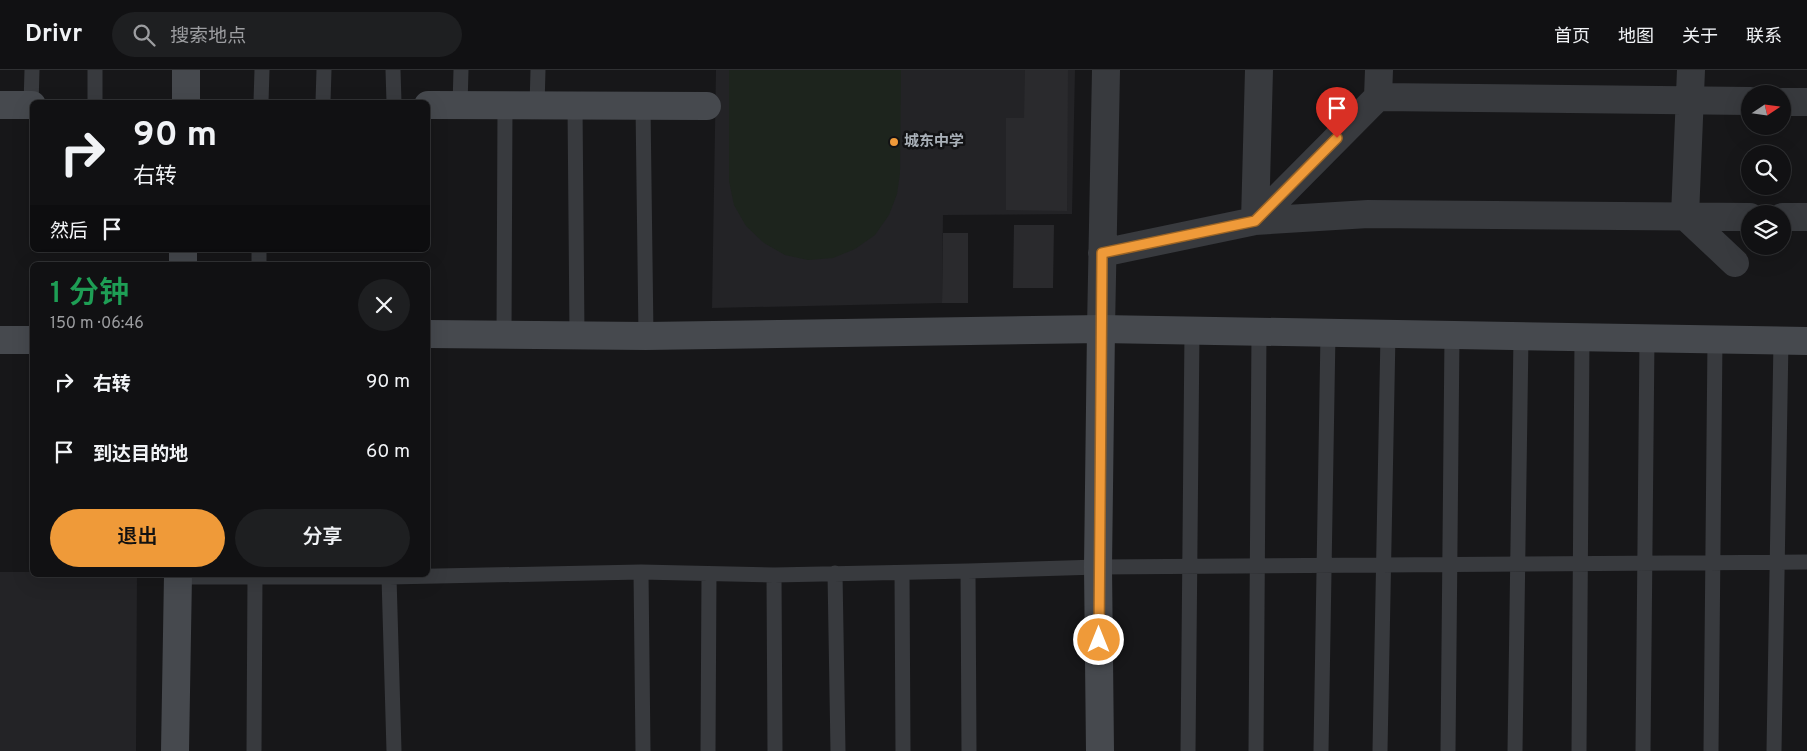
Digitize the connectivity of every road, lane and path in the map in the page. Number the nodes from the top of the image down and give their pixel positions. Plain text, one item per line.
1 (32, 70) edge
2 (95, 70) edge
3 (186, 70) edge
4 (262, 70) edge
5 (324, 70) edge
6 (393, 70) edge
7 (460, 70) edge
8 (538, 70) edge
9 (1106, 70) edge
10 (1259, 70) edge
11 (1691, 70) edge
12 (1379, 83) edge
13 (32, 100) edge
14 (95, 100) edge
15 (186, 100) edge
16 (261, 100) edge
17 (323, 100) edge
18 (394, 100) edge
19 (1690, 101) junction
20 (1741, 101) edge
21 (1791, 102) edge
22 (1807, 102) edge
23 (0, 105) edge
24 (30, 105) edge
25 (430, 105) edge
26 (460, 106) junction
27 (506, 106) junction
28 (538, 106) junction
29 (575, 106) junction
30 (643, 106) junction
31 (706, 106) dead end
32 (1685, 216) junction
33 (1741, 217) edge
34 (1791, 217) edge
35 (1807, 217) edge
36 (1255, 221) junction
37 (1102, 253) junction
38 (1735, 263) dead end
39 (1101, 329) junction
40 (1192, 331) junction
41 (1259, 332) junction
42 (1328, 332) junction
43 (430, 334) edge
44 (1388, 334) junction
45 (577, 335) junction
46 (1452, 335) junction
47 (504, 336) junction
48 (646, 336) junction
49 (1521, 336) junction
50 (1582, 337) junction
51 (1647, 338) junction
52 (1715, 339) junction
53 (0, 340) edge
54 (30, 340) edge
55 (1794, 340) edge
56 (1777, 562) junction
57 (1807, 562) edge
58 (1645, 563) junction
59 (1712, 563) junction
60 (1450, 564) junction
61 (1518, 564) junction
62 (1580, 564) junction
63 (1324, 565) junction
64 (1384, 565) junction
65 (1190, 566) junction
66 (1258, 566) junction
67 (1098, 567) junction
68 (968, 571) junction
69 (641, 572) junction
70 (902, 572) junction
71 (709, 574) junction
72 (835, 574) junction
73 (430, 575) edge
74 (774, 575) junction
75 (178, 577) edge
76 (255, 577) edge
77 (389, 577) edge
78 (175, 751) edge
79 (254, 751) edge
80 (394, 751) edge
81 (643, 751) edge
82 (708, 751) edge
83 (775, 751) edge
84 (838, 751) edge
85 (903, 751) edge
86 (970, 751) edge
87 (1100, 751) edge
88 (1188, 751) edge
89 (1256, 751) edge
90 (1321, 751) edge
91 (1380, 751) edge
92 (1448, 751) edge
93 (1515, 751) edge
94 (1579, 751) edge
95 (1643, 751) edge
96 (1711, 751) edge
97 (1774, 751) edge

1 - 13 lane
2 - 14 lane
3 - 15 street
4 - 16 lane
5 - 17 lane
6 - 18 lane
7 - 26 lane
8 - 28 lane
9 - 37 street
10 - 36 street
11 - 19 street
12 - 19 street
12 - 36 street
19 - 20 street
19 - 32 street
21 - 22 street
23 - 24 street
25 - 26 street
26 - 27 street
27 - 28 street
27 - 47 lane
28 - 29 street
29 - 30 street
29 - 45 lane
30 - 31 street
30 - 48 lane
32 - 33 street
32 - 36 street
32 - 38 street
34 - 35 street
36 - 37 street
37 - 39 street
39 - 40 street
39 - 48 street
39 - 67 street
40 - 41 street
40 - 65 lane
41 - 42 street
41 - 66 lane
42 - 44 street
42 - 63 lane
43 - 47 street
44 - 46 street
44 - 64 lane
45 - 47 street
45 - 48 street
46 - 49 street
46 - 60 lane
49 - 50 street
49 - 61 lane
50 - 51 street
50 - 62 lane
51 - 52 street
51 - 58 lane
52 - 55 street
52 - 59 lane
53 - 54 street
55 - 56 lane
56 - 57 lane
56 - 59 lane
56 - 97 lane
58 - 59 lane
58 - 62 lane
58 - 95 lane
59 - 96 lane
60 - 61 lane
60 - 64 lane
60 - 92 lane
61 - 62 lane
61 - 93 lane
62 - 94 lane
63 - 64 lane
63 - 66 lane
63 - 90 lane
64 - 91 lane
65 - 66 lane
65 - 67 lane
65 - 88 lane
66 - 89 lane
67 - 68 lane
67 - 87 street
68 - 70 lane
68 - 86 lane
69 - 71 lane
69 - 73 lane
69 - 81 lane
70 - 72 lane
70 - 85 lane
71 - 74 lane
71 - 82 lane
72 - 74 lane
72 - 84 lane
74 - 83 lane
75 - 78 street
76 - 79 lane
77 - 80 lane

